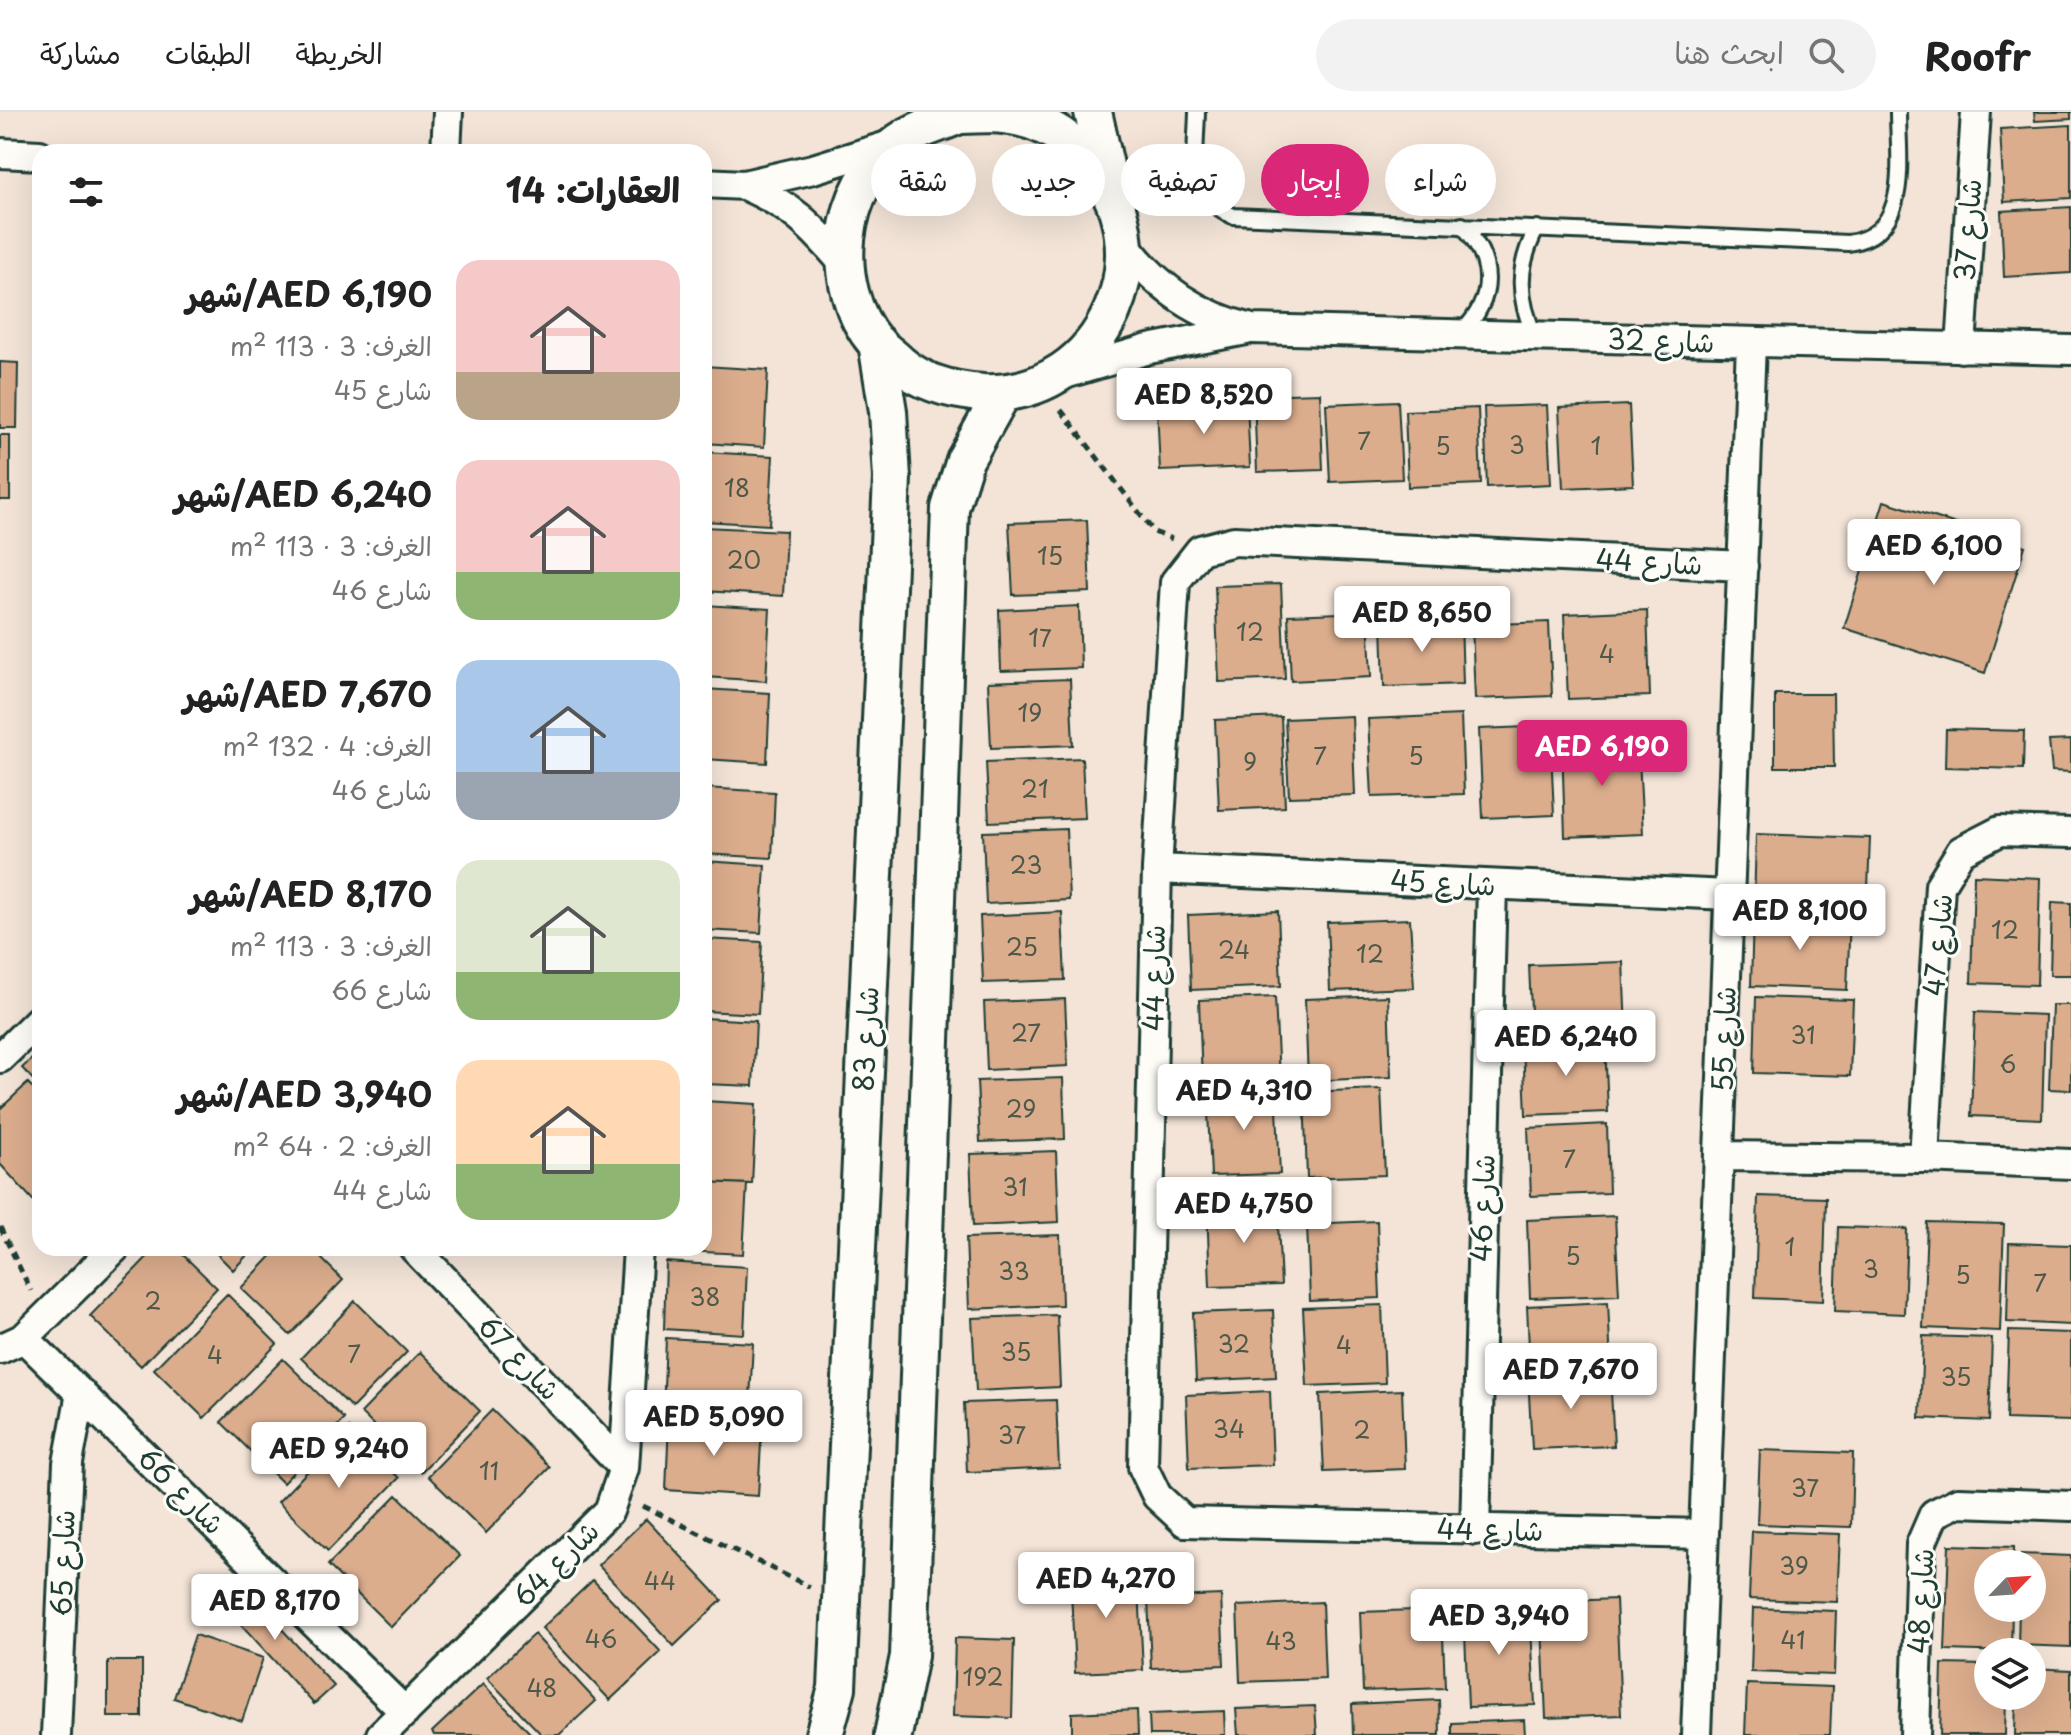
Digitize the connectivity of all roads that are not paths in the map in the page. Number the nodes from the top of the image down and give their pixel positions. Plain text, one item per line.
1 (448, 112) edge
2 (1093, 112) edge
3 (1197, 112) edge
4 (1898, 112) edge
5 (1976, 112) edge
6 (963, 113) edge
7 (897, 143) junction
8 (446, 144) edge
9 (0, 153) edge
10 (32, 155) edge
11 (712, 183) edge
12 (744, 185) junction
13 (1113, 196) junction
14 (1462, 225) junction
15 (1537, 228) junction
16 (1125, 245) junction
17 (845, 265) junction
18 (1252, 329) junction
19 (1461, 333) junction
20 (1535, 337) junction
21 (877, 343) junction
22 (1751, 344) junction
23 (1961, 348) junction
24 (2071, 350) edge
25 (1047, 380) junction
26 (1002, 394) junction
27 (1743, 566) junction
28 (2071, 833) edge
29 (1157, 869) junction
30 (1492, 886) junction
31 (1729, 895) junction
32 (32, 1027) edge
33 (0, 1058) edge
34 (1719, 1156) junction
35 (1924, 1158) junction
36 (2071, 1164) edge
37 (106, 1256) edge
38 (421, 1256) edge
39 (637, 1256) edge
40 (22, 1335) edge
41 (81, 1393) junction
42 (620, 1480) junction
43 (2071, 1506) edge
44 (1475, 1530) junction
45 (1704, 1534) junction
46 (405, 1712) junction
47 (56, 1735) edge
48 (381, 1735) edge
49 (824, 1735) edge
50 (893, 1735) edge
51 (1696, 1735) edge
52 (1915, 1735) edge

1 - 8 street
2 - 13 street
3 - 14 lane
4 - 15 lane
5 - 23 street, شارع 37
6 - 7 street
6 - 13 street
7 - 12 street
7 - 17 street
9 - 10 street
11 - 12 street
12 - 17 street
13 - 16 street
14 - 15 lane
14 - 19 lane
15 - 20 lane
16 - 18 street, شارع 32
16 - 25 street
17 - 21 street
18 - 19 street, شارع 32
18 - 25 street, شارع 32
19 - 20 street, شارع 32
20 - 22 street, شارع 32
21 - 26 street
21 - 49 street, شارع 83
22 - 23 street, شارع 32
22 - 27 street, شارع 55
23 - 24 street, شارع 32
25 - 26 street
26 - 50 street
27 - 29 street, شارع 44
27 - 31 street, شارع 55
28 - 35 street, شارع 47
29 - 30 street, شارع 45
29 - 44 street, شارع 44
30 - 31 street, شارع 45
30 - 44 street, شارع 46
31 - 34 street, شارع 55
32 - 33 street
34 - 35 street
34 - 45 street, شارع 55
35 - 36 street
37 - 40 street
38 - 42 street, شارع 67
39 - 42 street
40 - 41 street, شارع 66
41 - 46 street, شارع 66
41 - 47 street, شارع 65
42 - 46 street, شارع 64
43 - 52 street, شارع 48
44 - 45 street, شارع 44
45 - 51 street, شارع 55
46 - 48 street, شارع 64

